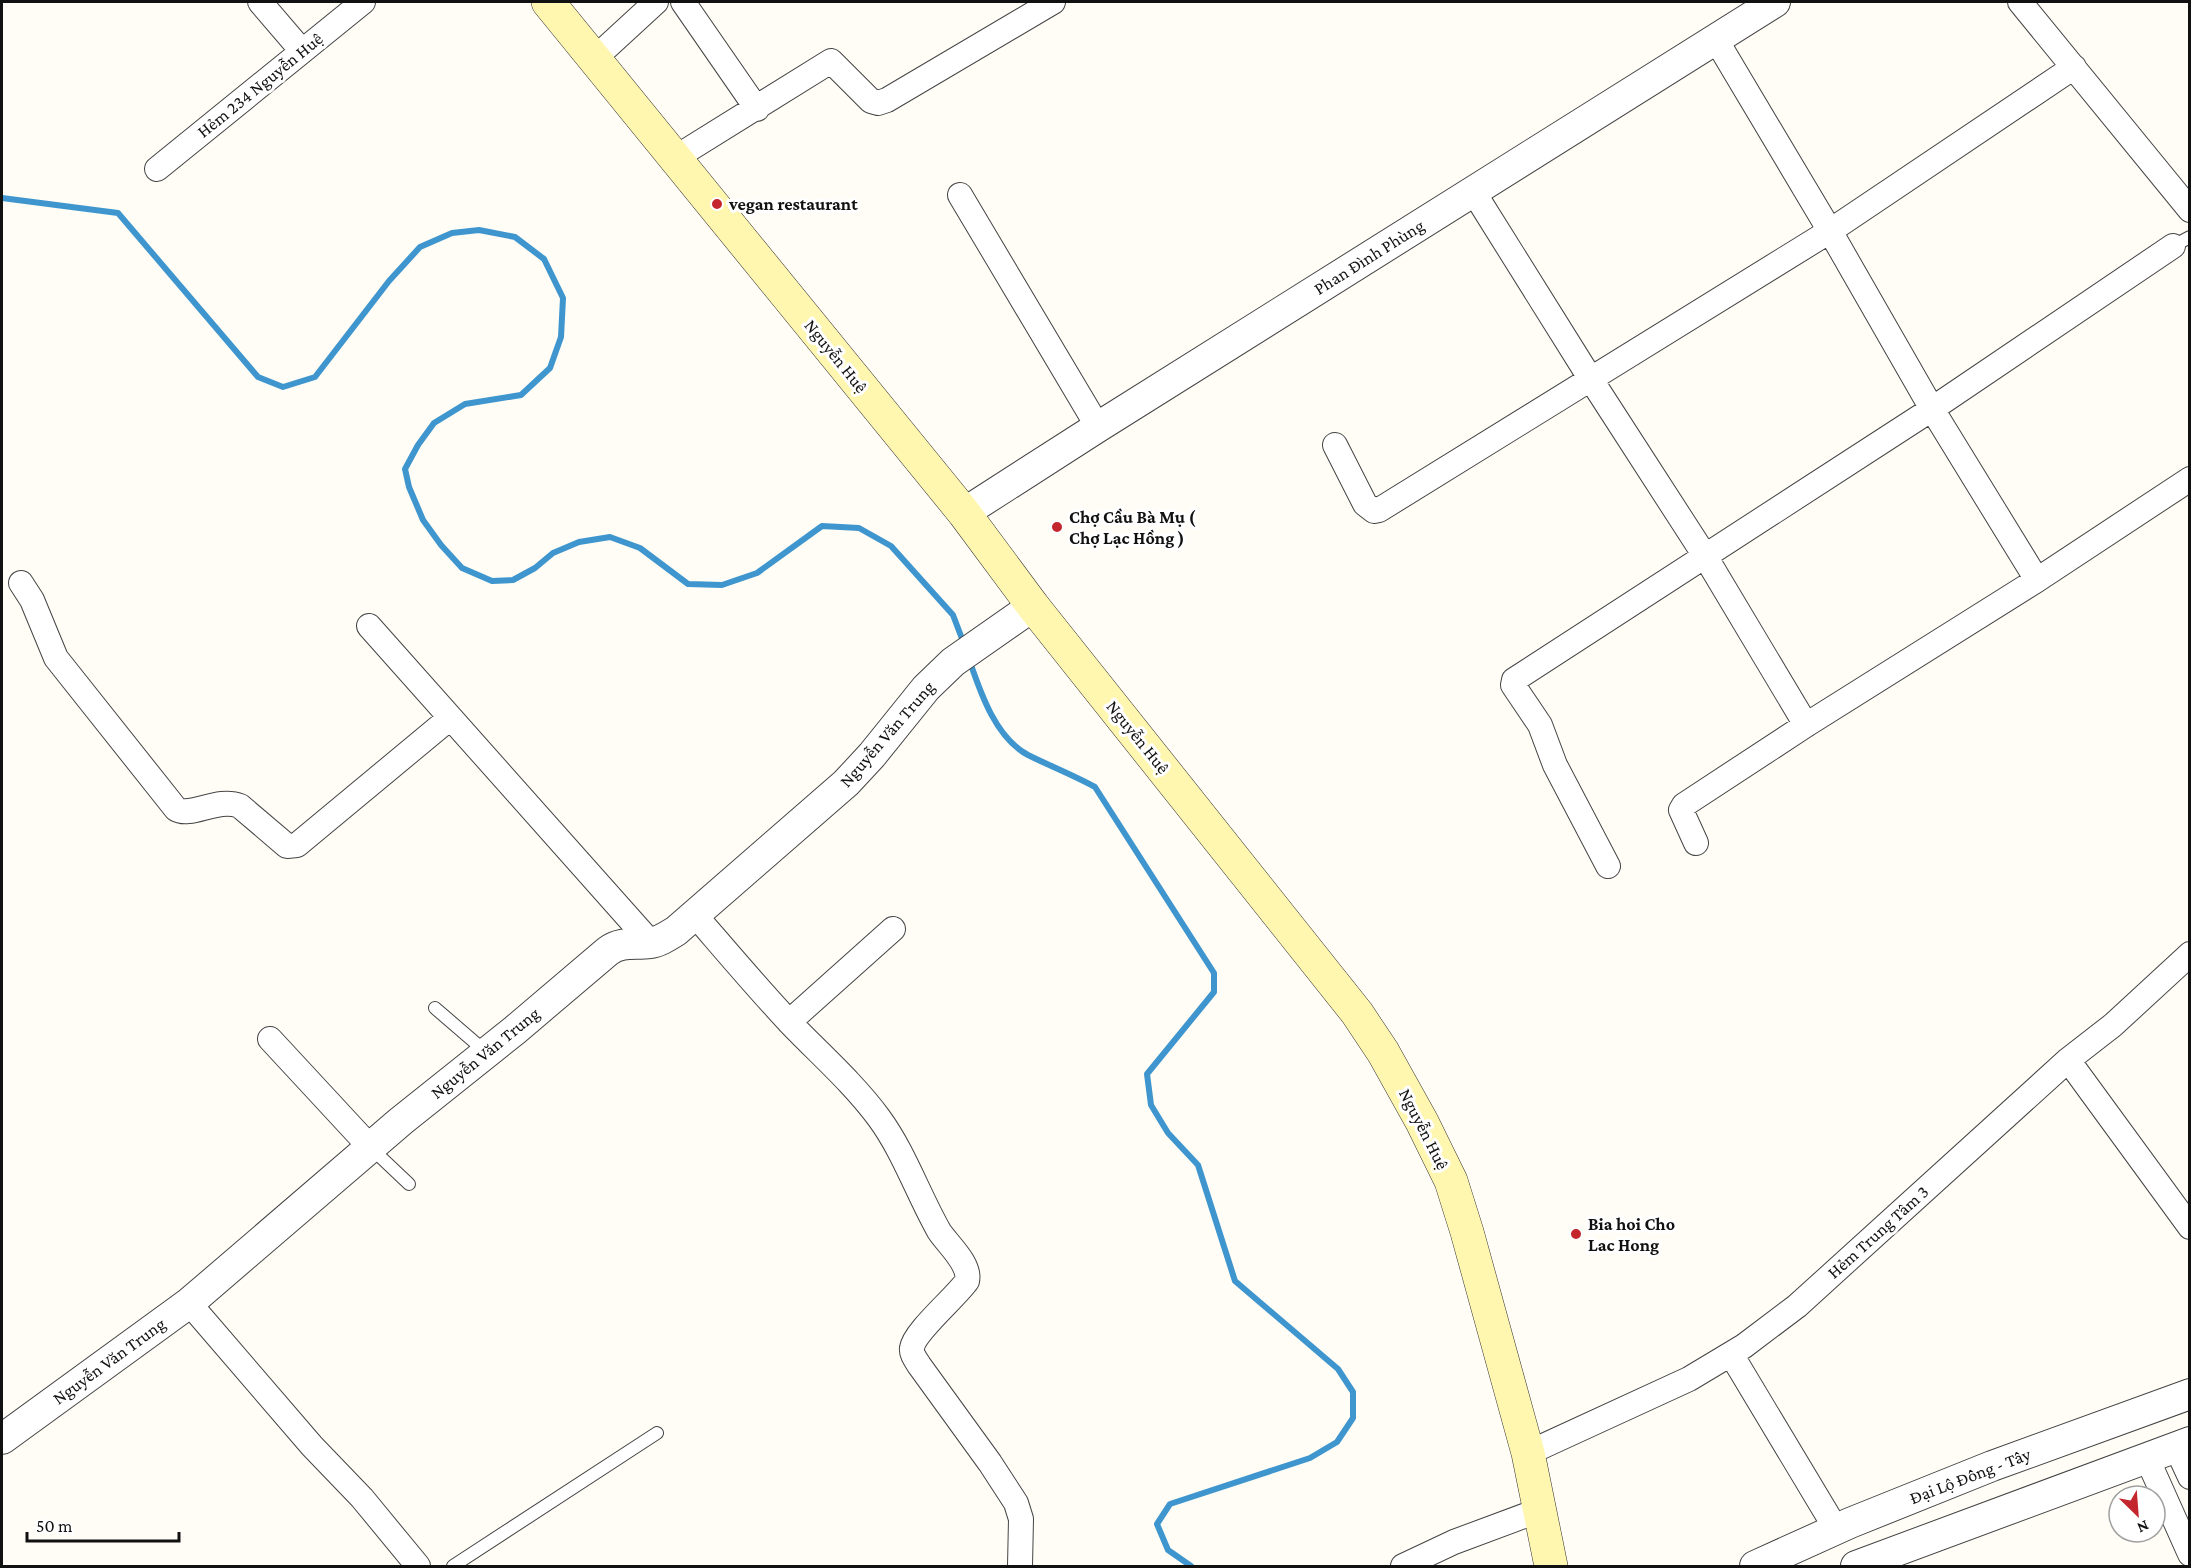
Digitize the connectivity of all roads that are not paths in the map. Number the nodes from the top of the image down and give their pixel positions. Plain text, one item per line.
1 (260, 2) edge
2 (363, 2) edge
3 (548, 2) edge
4 (656, 2) edge
5 (683, 2) edge
6 (1053, 2) edge
7 (1775, 2) edge
8 (2020, 2) edge
9 (1715, 38) junction
10 (302, 51) junction
11 (594, 59) junction
12 (2074, 67) junction
13 (757, 109) junction
14 (675, 158) junction
15 (158, 169) dead end
16 (1473, 191) junction
17 (960, 195) dead end
18 (2190, 210) edge
19 (1830, 231) junction
20 (2181, 242) edge
21 (1590, 378) junction
22 (1932, 409) junction
23 (1098, 427) junction
24 (1335, 445) dead end
25 (2190, 479) edge
26 (964, 513) junction
27 (1705, 556) junction
28 (2037, 580) junction
29 (21, 583) dead end
30 (1033, 606) junction
31 (369, 626) dead end
32 (450, 718) junction
33 (1806, 725) junction
34 (1696, 843) dead end
35 (1608, 866) dead end
36 (695, 915) junction
37 (893, 929) dead end
38 (651, 943) junction
39 (2190, 954) edge
40 (435, 1008) dead end
41 (789, 1022) junction
42 (270, 1039) dead end
43 (487, 1053) junction
44 (2068, 1059) junction
45 (371, 1148) junction
46 (409, 1184) dead end
47 (2190, 1227) edge
48 (189, 1303) junction
49 (1731, 1354) junction
50 (2190, 1394) edge
51 (657, 1433) dead end
52 (2, 1439) edge
53 (2183, 1444) edge
54 (1528, 1452) junction
55 (2147, 1458) junction
56 (2190, 1477) edge
57 (1540, 1510) junction
58 (1836, 1529) junction
59 (2190, 1554) edge
60 (418, 1566) edge
61 (453, 1566) edge
62 (1020, 1566) edge
63 (1403, 1566) edge
64 (1551, 1566) edge
65 (1755, 1566) edge
66 (1857, 1566) edge

1 - 10 street
2 - 10 street, Hẻm 234 Nguyễn Huệ
3 - 11 main road, Nguyễn Huệ
4 - 11 street
5 - 13 street
6 - 13 street
7 - 9 street, Phan Đình Phùng
8 - 12 street
9 - 16 street, Phan Đình Phùng
9 - 19 street
10 - 15 street, Hẻm 234 Nguyễn Huệ
11 - 14 main road, Nguyễn Huệ
12 - 18 street
12 - 19 street
13 - 14 street
14 - 26 main road, Nguyễn Huệ
16 - 21 street
16 - 23 street, Phan Đình Phùng
17 - 23 street
19 - 21 street
19 - 22 street
20 - 22 street
21 - 24 street
21 - 27 street
22 - 27 street
22 - 28 street
23 - 26 street, Phan Đình Phùng
25 - 28 street
26 - 30 main road, Nguyễn Huệ
27 - 33 street
27 - 35 street
28 - 33 street
29 - 32 street
30 - 36 street, Nguyễn Văn Trung
30 - 54 main road, Nguyễn Huệ
31 - 32 street
32 - 38 street
33 - 34 street
36 - 38 street, Nguyễn Văn Trung
36 - 41 street
37 - 41 street
38 - 43 street, Nguyễn Văn Trung
39 - 44 street, Hẻm Trung Tâm 3
40 - 43 lane
41 - 62 street
42 - 45 street
43 - 45 street, Nguyễn Văn Trung
44 - 47 street
44 - 49 street, Hẻm Trung Tâm 3
45 - 46 lane
45 - 48 street, Nguyễn Văn Trung
48 - 52 street, Nguyễn Văn Trung
48 - 60 street
49 - 54 street, Hẻm Trung Tâm 3
49 - 58 street
50 - 58 street, Đại Lộ Đông - Tây
51 - 61 lane
53 - 55 street
53 - 56 street
54 - 57 main road, Nguyễn Huệ
55 - 59 street
55 - 66 street
57 - 63 street
57 - 64 main road, Nguyễn Huệ
58 - 65 street, Đại Lộ Đông - Tây

